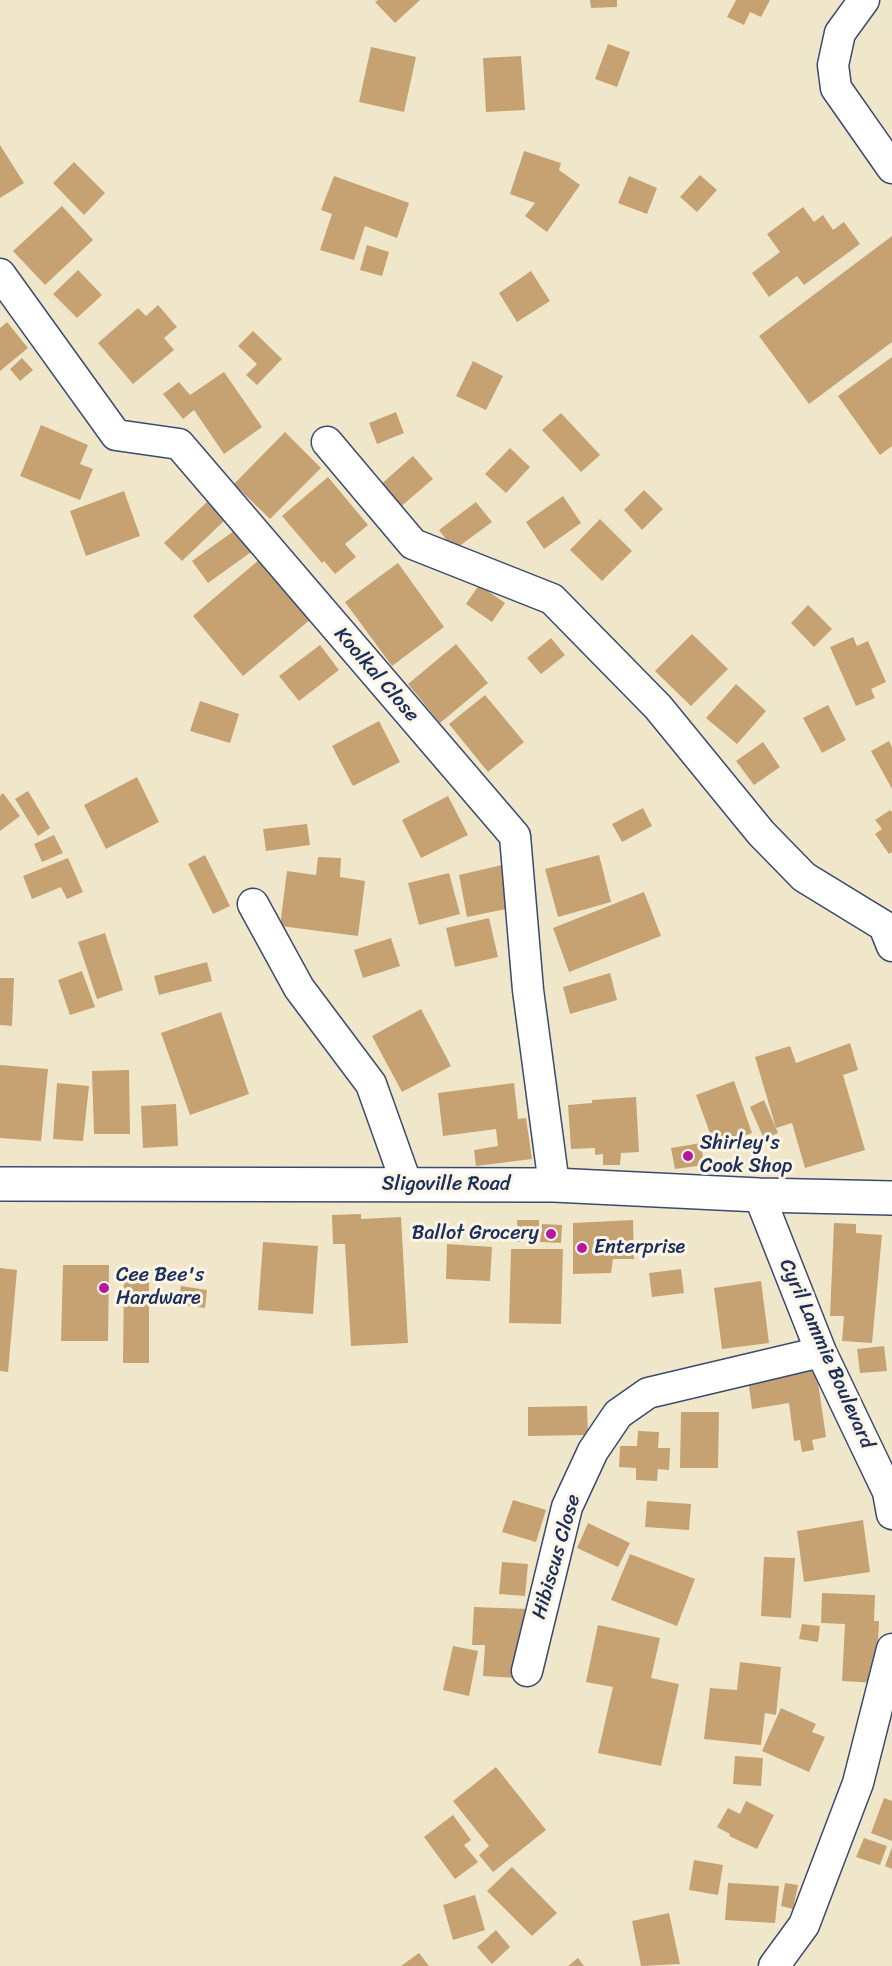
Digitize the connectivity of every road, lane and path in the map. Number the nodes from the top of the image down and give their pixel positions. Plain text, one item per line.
1 (864, 0) edge
2 (892, 168) edge
3 (0, 274) edge
4 (327, 442) dead end
5 (253, 904) dead end
6 (892, 946) edge
7 (0, 1184) edge
8 (407, 1185) junction
9 (554, 1185) junction
10 (759, 1195) junction
11 (892, 1198) edge
12 (821, 1352) junction
13 (892, 1514) edge
14 (892, 1649) edge
15 (527, 1671) dead end
16 (774, 1966) edge

1 - 2 street
3 - 9 street, Koolkal Close
4 - 6 street
5 - 8 street
7 - 8 street, Sligoville Road
8 - 9 street, Sligoville Road
9 - 10 street, Sligoville Road
10 - 11 street, Sligoville Road
10 - 12 street, Cyril Lammie Boulevard
12 - 13 street, Cyril Lammie Boulevard
12 - 15 street, Hibiscus Close
14 - 16 street

